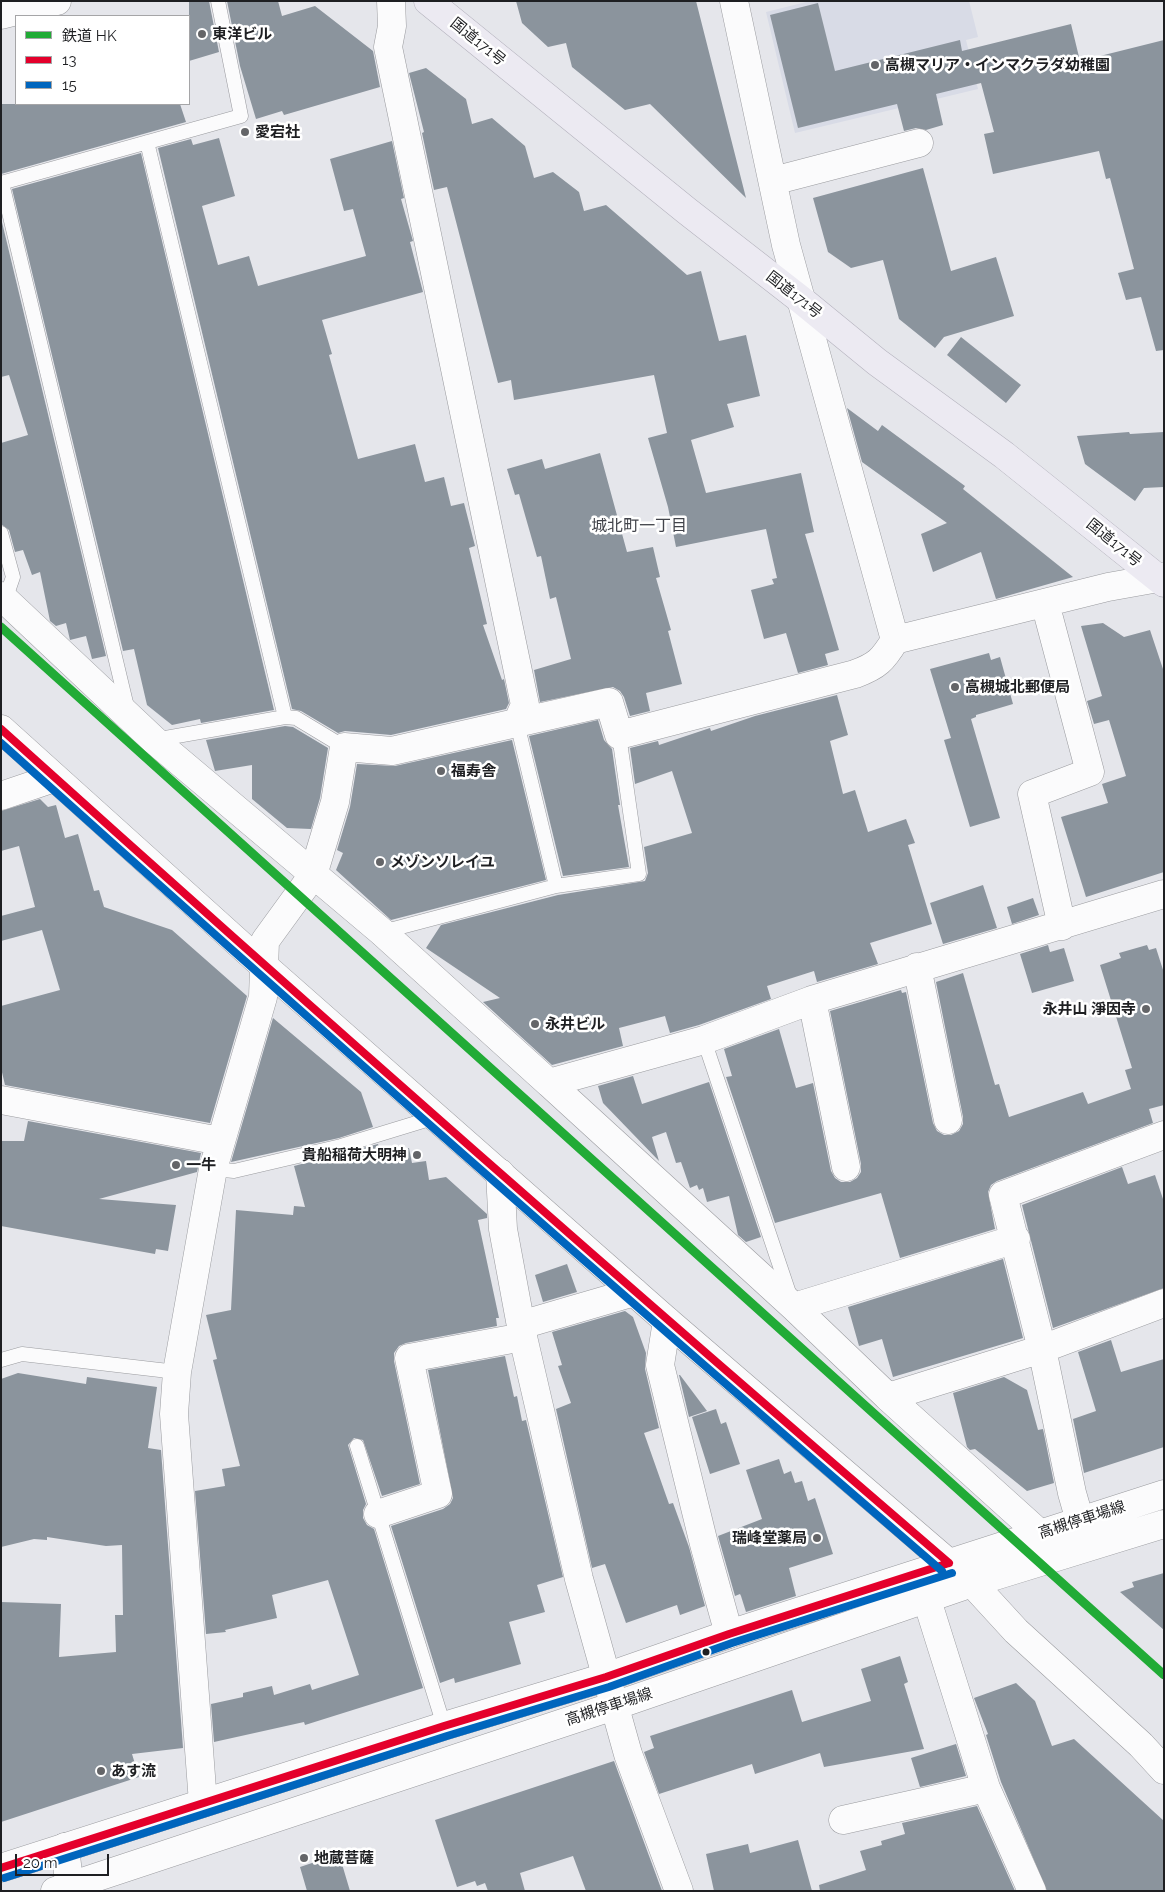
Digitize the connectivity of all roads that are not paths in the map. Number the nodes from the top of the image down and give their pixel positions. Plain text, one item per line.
1 (57, 1) edge
2 (218, 1) edge
3 (391, 1) edge
4 (428, 1) edge
5 (734, 1) edge
6 (1, 16) edge
7 (147, 142) junction
8 (919, 143) dead end
9 (773, 181) junction
10 (1, 183) edge
11 (800, 299) junction
12 (1, 533) edge
13 (1162, 580) edge
14 (3, 598) edge
15 (1045, 603) junction
16 (895, 640) junction
17 (129, 716) junction
18 (285, 717) junction
19 (517, 723) junction
20 (1, 729) edge
21 (619, 735) junction
22 (154, 740) junction
23 (344, 747) junction
24 (54, 778) junction
25 (1, 796) edge
26 (313, 875) junction
27 (556, 886) junction
28 (1164, 894) edge
29 (1062, 926) junction
30 (382, 932) junction
31 (265, 967) junction
32 (916, 967) junction
33 (812, 1000) junction
34 (704, 1040) junction
35 (549, 1083) junction
36 (1, 1100) edge
37 (436, 1117) junction
38 (948, 1120) dead end
39 (1164, 1135) edge
40 (220, 1142) junction
41 (846, 1166) dead end
42 (213, 1169) junction
43 (500, 1173) junction
44 (1016, 1239) junction
45 (634, 1292) junction
46 (1164, 1303) edge
47 (794, 1306) junction
48 (667, 1322) junction
49 (522, 1331) junction
50 (1042, 1349) junction
51 (1, 1360) edge
52 (178, 1372) junction
53 (888, 1397) junction
54 (357, 1446) dead end
55 (1164, 1494) edge
56 (378, 1514) junction
57 (1080, 1521) junction
58 (1164, 1524) edge
59 (1040, 1534) junction
60 (949, 1563) junction
61 (972, 1583) junction
62 (927, 1600) junction
63 (729, 1634) junction
64 (606, 1677) junction
65 (614, 1706) junction
66 (444, 1726) junction
67 (1164, 1770) edge
68 (986, 1788) junction
69 (203, 1803) junction
70 (843, 1820) dead end
71 (65, 1847) junction
72 (1, 1868) edge
73 (65, 1889) edge
74 (679, 1891) edge
75 (1032, 1891) edge

1 - 6 street
2 - 7 lane
3 - 19 street
4 - 11 highway, 国道171号
5 - 9 street
7 - 10 lane
7 - 18 lane
8 - 9 street
9 - 11 street
10 - 17 lane
11 - 13 highway, 国道171号
11 - 16 street
12 - 14 lane
13 - 15 street
14 - 17 street
15 - 16 street
15 - 29 street
16 - 21 street
17 - 22 street
18 - 22 lane
18 - 23 lane
19 - 21 street
19 - 23 street
19 - 27 lane
20 - 24 street
21 - 27 lane
22 - 26 street
23 - 26 street
24 - 25 street
24 - 31 street
26 - 30 street
26 - 31 street
27 - 30 lane
28 - 29 street
29 - 32 street
30 - 35 street
31 - 37 street
31 - 40 street
32 - 33 street
32 - 38 street
33 - 34 street
33 - 41 street
34 - 35 street
34 - 47 lane
35 - 47 street
36 - 40 street
37 - 42 lane
37 - 43 street
39 - 44 street
40 - 42 street
42 - 52 street
43 - 45 street
43 - 49 street
44 - 47 street
44 - 50 street
45 - 48 street
45 - 49 street
46 - 50 street
47 - 53 street
48 - 60 street
48 - 63 street
49 - 56 street
49 - 64 street
50 - 53 street
50 - 57 street
51 - 52 lane
52 - 69 street
53 - 59 street
54 - 56 lane
55 - 57 street, 高槻停車場線
56 - 66 lane
57 - 59 street, 高槻停車場線
58 - 61 street, 高槻停車場線
59 - 60 street, 高槻停車場線
60 - 61 street
60 - 62 street
60 - 63 street, 高槻停車場線
61 - 62 street, 高槻停車場線
61 - 67 street
62 - 65 street, 高槻停車場線
62 - 68 street
63 - 64 street, 高槻停車場線
64 - 65 street
64 - 66 street, 高槻停車場線
65 - 73 street, 高槻停車場線
65 - 74 street
66 - 69 street, 高槻停車場線
68 - 70 street
68 - 75 street
69 - 71 street, 高槻停車場線
71 - 72 street, 高槻停車場線
71 - 73 street

